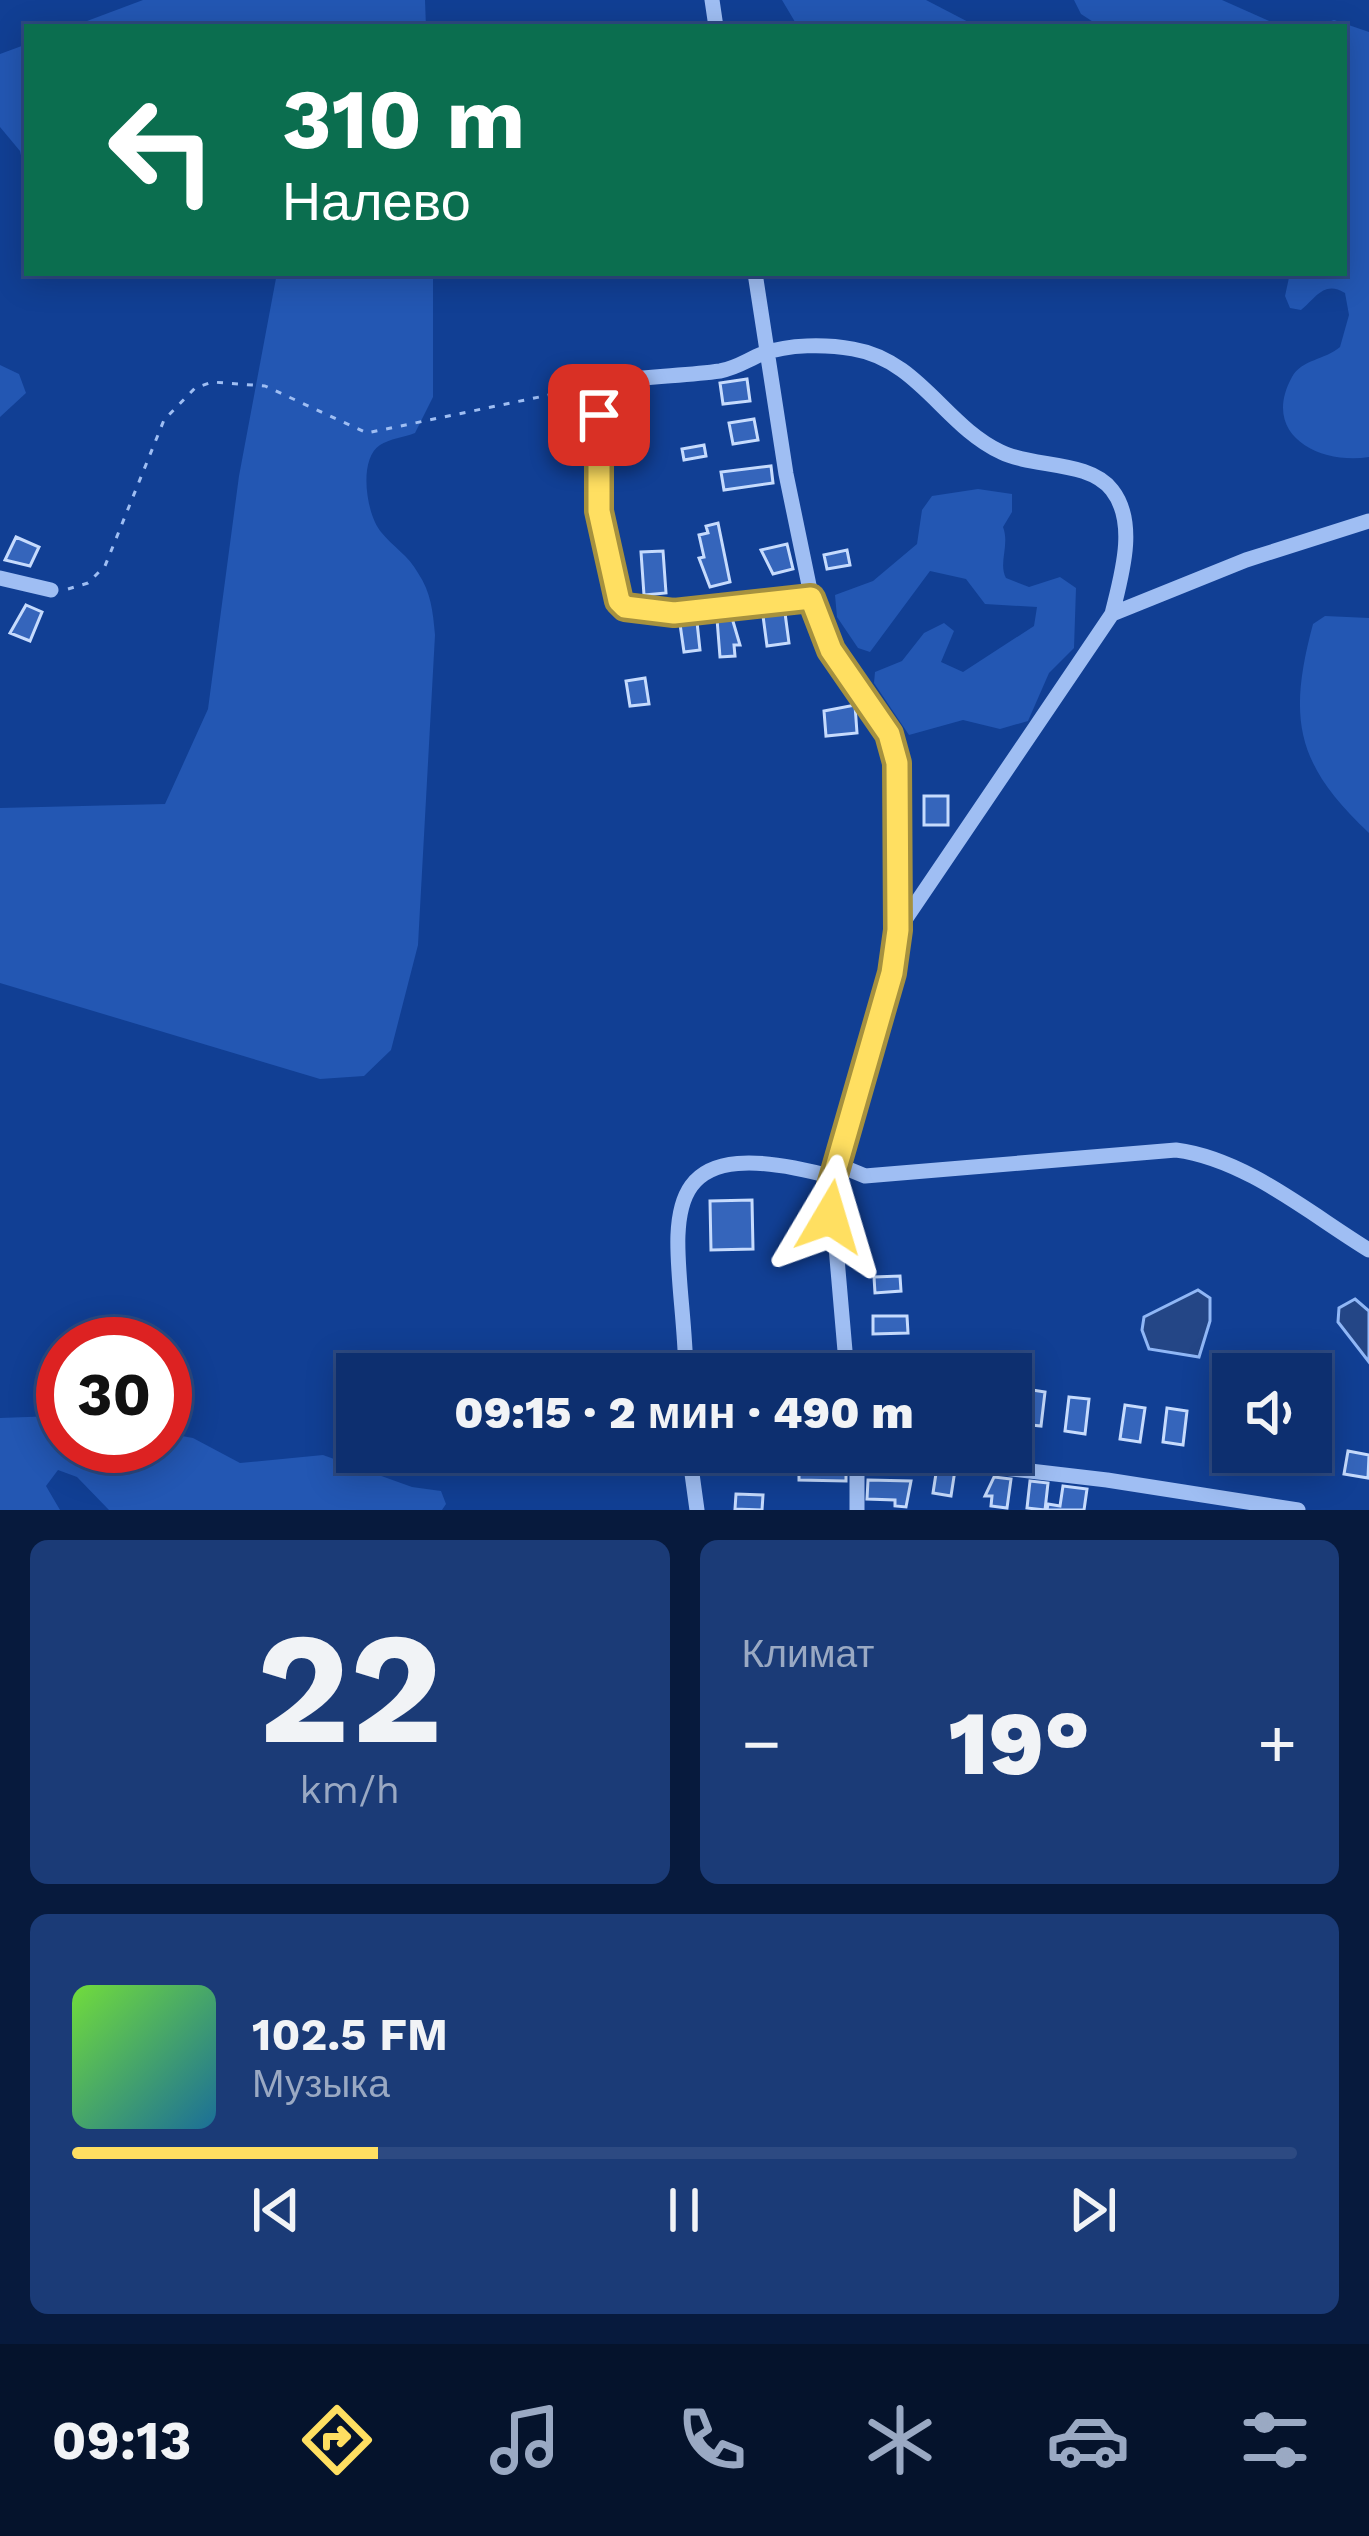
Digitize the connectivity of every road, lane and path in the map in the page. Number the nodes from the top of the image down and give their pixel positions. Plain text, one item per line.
1 (755, 276) edge
2 (768, 352) junction
3 (611, 382) junction
4 (1369, 521) edge
5 (0, 578) edge
6 (51, 590) joint
7 (811, 598) junction
8 (1112, 614) junction
9 (898, 930) junction
10 (835, 1171) junction
11 (1369, 1250) edge
12 (684, 1353) edge
13 (846, 1353) edge
14 (1032, 1471) edge
15 (691, 1473) edge
16 (857, 1473) edge
17 (697, 1510) edge
18 (856, 1510) edge
19 (1298, 1510) edge

1 - 2 street
2 - 3 street
2 - 7 street
2 - 8 street
3 - 6 path
3 - 7 street
4 - 8 street
5 - 6 street
7 - 9 street
8 - 9 street
9 - 10 street
10 - 11 street
10 - 12 street
10 - 13 street
14 - 19 street
15 - 17 street
16 - 18 street

